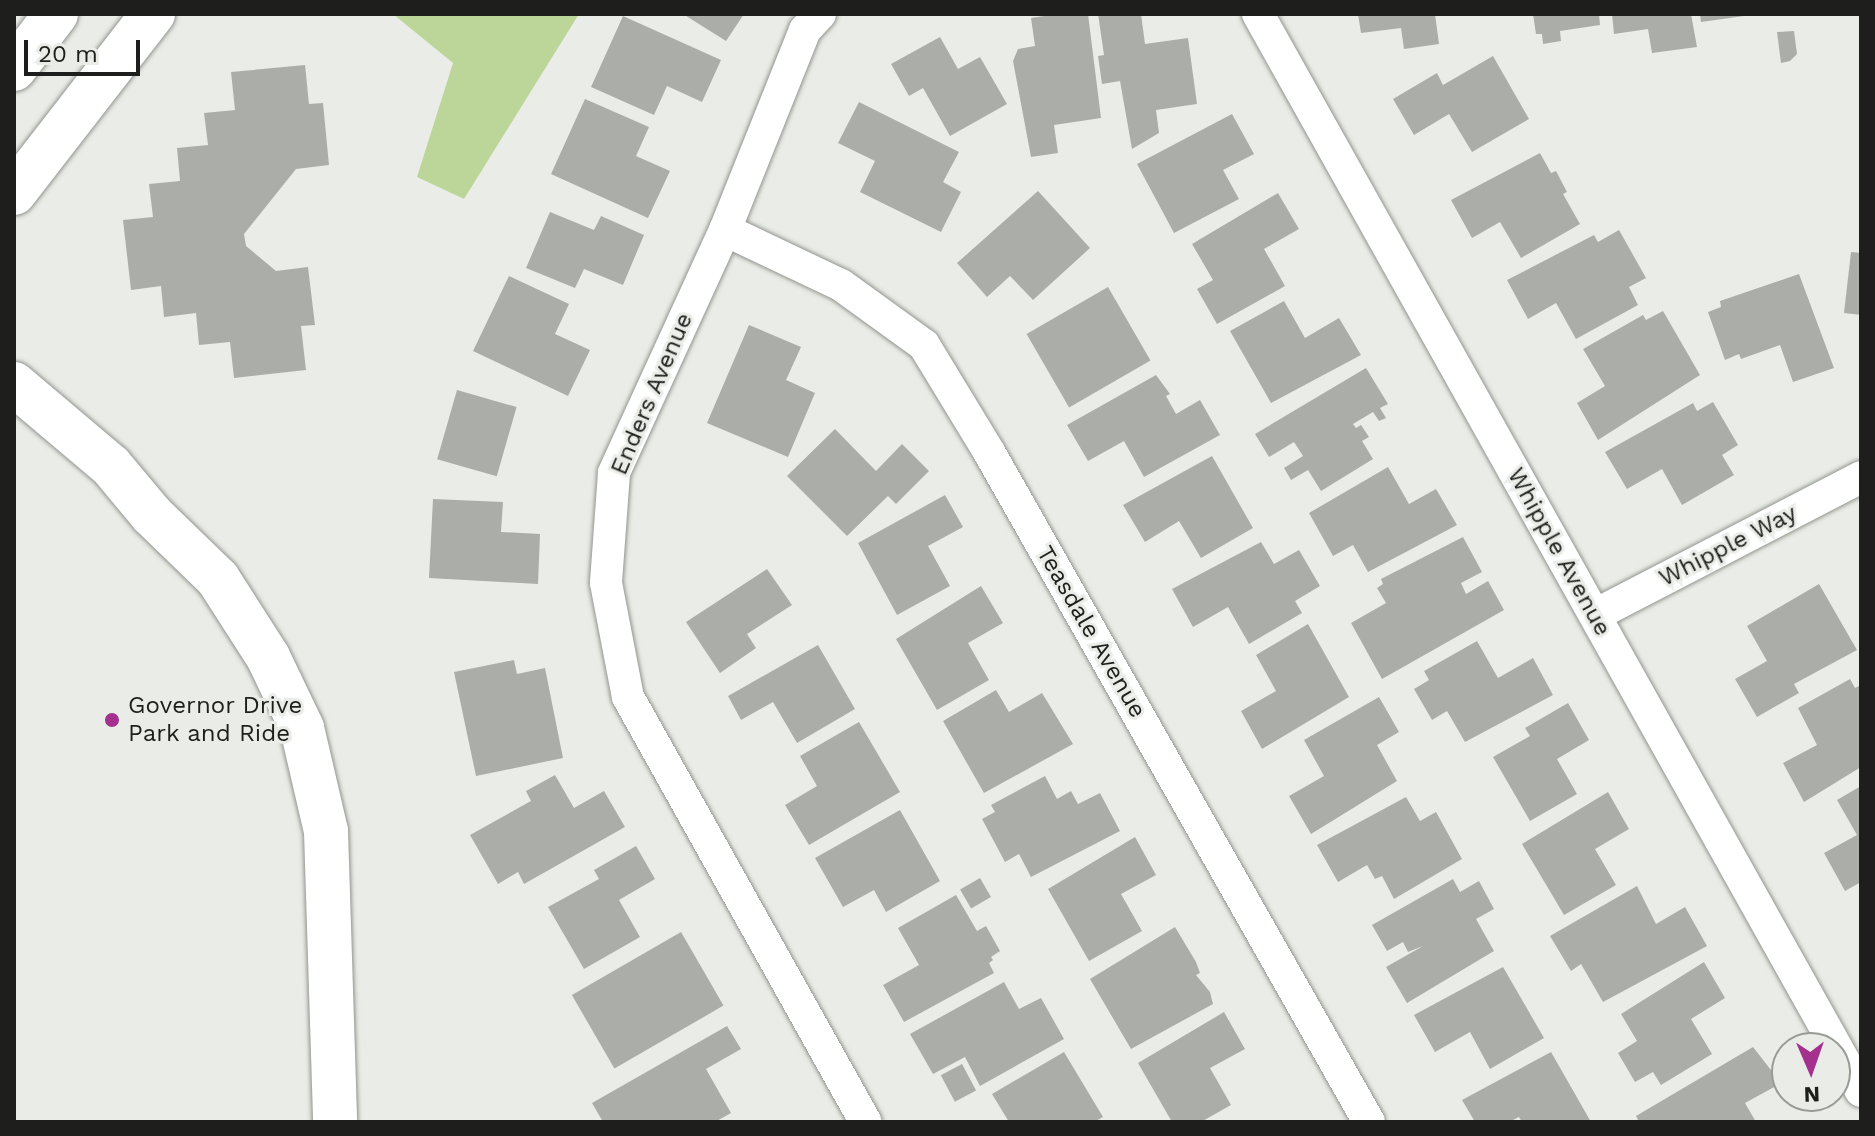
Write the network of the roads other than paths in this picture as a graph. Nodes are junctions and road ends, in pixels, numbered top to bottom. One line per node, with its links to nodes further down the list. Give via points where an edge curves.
1 (56, 14): 5 (main road)
2 (153, 14): 6 (main road)
3 (820, 14): 7 (street, Enders Avenue, via 805,30)
4 (1258, 14): 12 (street, Whipple Avenue)
5 (14, 69)
6 (14, 193)
7 (725, 230): 15 (street, Enders Avenue, via 614,473 606,583 628,697); 16 (street, Teasdale Avenue, via 841,285 924,345)
8 (14, 384): 11 (main road, via 111,466)
9 (14, 418): 11 (main road)
10 (1861, 477): 12 (street, Whipple Way)
11 (152, 515): 14 (main road, via 218,579 268,657 302,728 326,831)
12 (1595, 615): 13 (street, Whipple Avenue)
13 (1861, 1091)
14 (335, 1122)
15 (866, 1122)
16 (1369, 1122)

